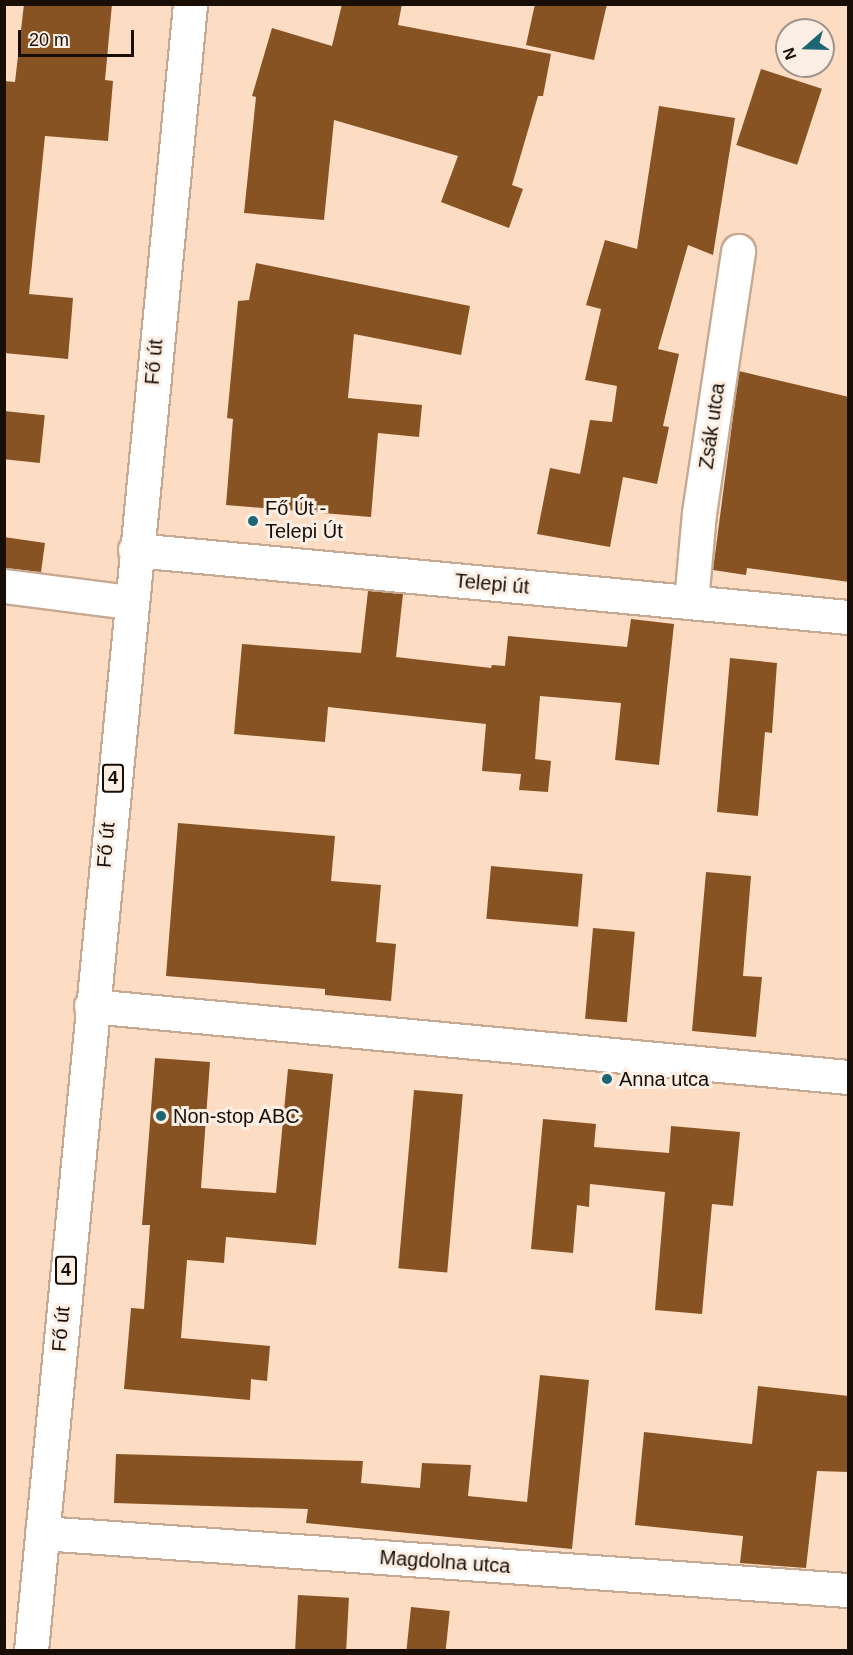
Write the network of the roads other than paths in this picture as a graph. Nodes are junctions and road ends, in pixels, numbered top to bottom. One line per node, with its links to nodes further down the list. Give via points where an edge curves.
1 (190, 4): 3 (main road, Fő út / 4)
2 (738, 251): 6 (main road, Zsák utca, via 699,513)
3 (135, 550): 5 (main road, Fő út / 4); 6 (main road, Telepi út)
4 (4, 586): 5 (main road)
5 (129, 602): 8 (main road, Fő út / 4)
6 (691, 602): 7 (main road, Telepi út)
7 (849, 617)
8 (91, 1006): 9 (main road); 10 (main road, Fő út / 4)
9 (849, 1077)
10 (42, 1533): 11 (main road, Magdolna utca); 12 (main road, Fő út / 4)
11 (849, 1590)
12 (30, 1650)

